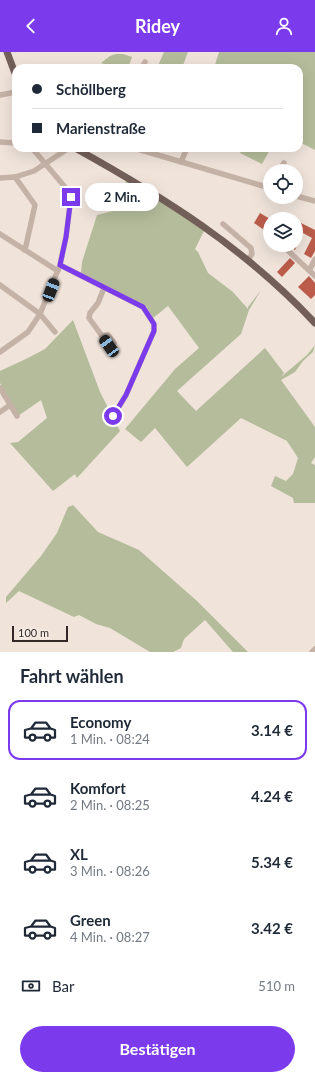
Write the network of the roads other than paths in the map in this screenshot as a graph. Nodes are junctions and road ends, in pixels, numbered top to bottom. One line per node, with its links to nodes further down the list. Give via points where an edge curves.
1 (7, 52): 2 (main road)
2 (12, 65)
3 (12, 93): 4 (street)
4 (0, 95)
5 (0, 142): 6 (street)
6 (12, 143)
7 (35, 152): 15 (street)
8 (60, 152): 13 (street)
9 (63, 152): 13 (street)
10 (82, 152): 26 (main road, via 187,214)
11 (151, 152): 14 (street)
12 (185, 152): 14 (street)
13 (57, 156): 15 (street)
14 (181, 162): 18 (street)
15 (45, 164): 16 (street); 27 (street, via 68,189 71,197)
16 (15, 177): 17 (street); 23 (street, via 35,205)
17 (0, 178)
18 (263, 186)
19 (303, 198): 20 (street)
20 (315, 201)
21 (223, 224): 26 (street, via 252,248)
22 (0, 234): 23 (street)
23 (25, 250): 27 (street)
24 (290, 252): 28 (street)
25 (315, 259): 28 (street)
26 (248, 260): 33 (main road)
27 (59, 268): 31 (street); 32 (street)
28 (310, 269): 29 (street)
29 (315, 276)
30 (0, 285): 32 (street)
31 (104, 288): 35 (street, via 89,316); 41 (street, via 143,307 155,326 129,390)
32 (40, 314): 34 (street); 36 (street, via 28,332)
33 (315, 323)
34 (55, 332)
35 (102, 336)
36 (0, 352)
37 (0, 388): 38 (street)
38 (10, 404): 39 (street); 40 (street)
39 (0, 412)
40 (17, 416)
41 (113, 416)
42 (315, 649): 43 (street)
43 (312, 652)

